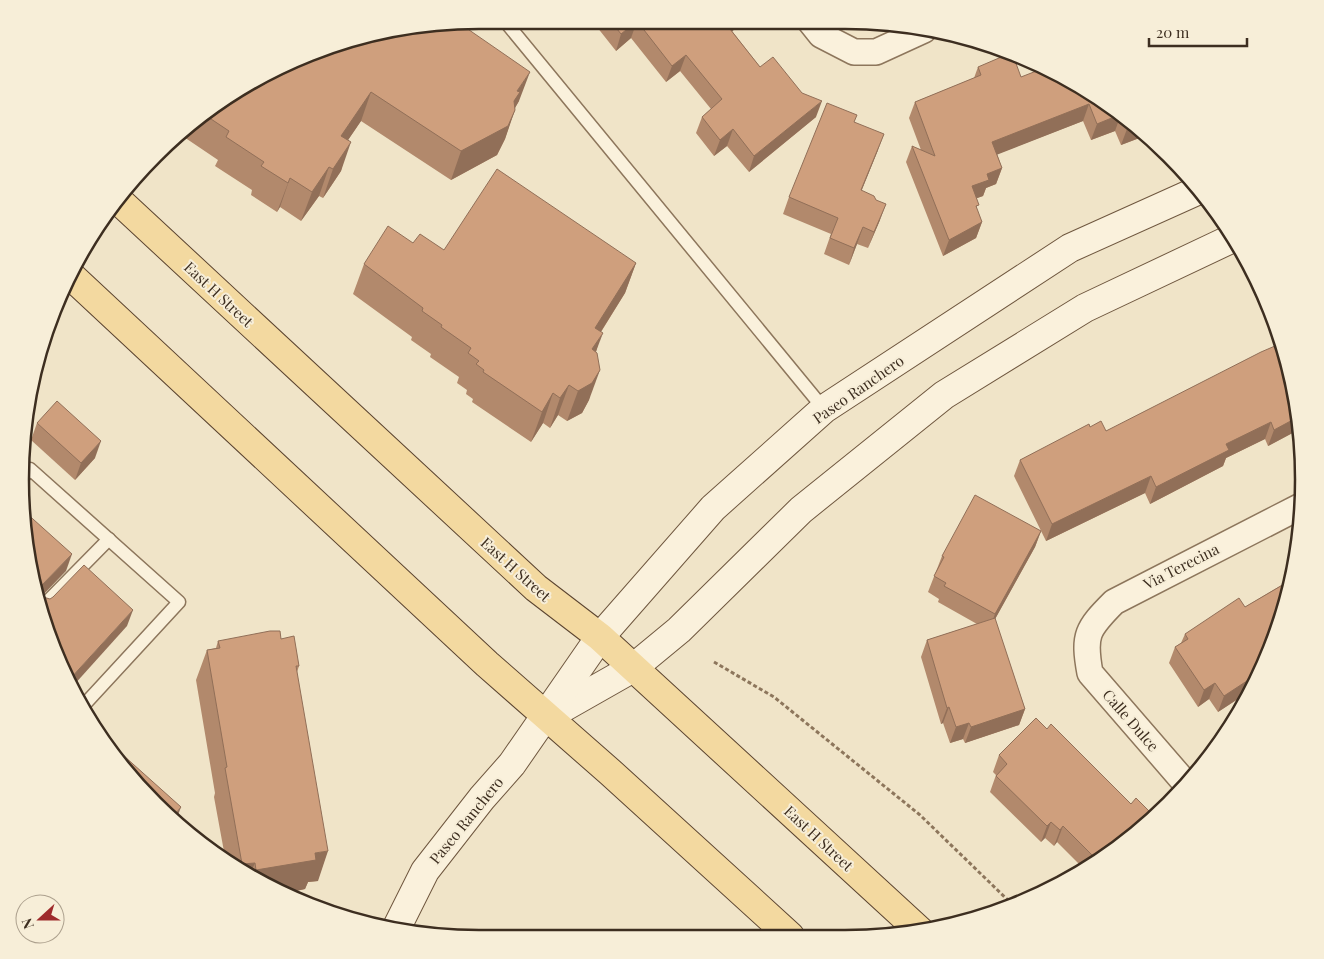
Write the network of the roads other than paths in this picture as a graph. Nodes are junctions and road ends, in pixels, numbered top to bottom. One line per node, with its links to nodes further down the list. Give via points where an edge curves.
1 (511, 29): 8 (lane)
2 (816, 29): 3 (street, via 821,35 854,52 876,52)
3 (914, 35)
4 (1192, 193): 8 (main road, Paseo Ranchero, via 1070,248)
5 (123, 204): 13 (main road, East H Street, via 536,588)
6 (1226, 241): 15 (main road, Paseo Ranchero, via 1085,308 944,395 800,510 680,630)
7 (75, 280): 17 (main road)
8 (824, 409): 13 (main road, Paseo Ranchero, via 713,508)
9 (29, 470): 11 (lane)
10 (1294, 510): 14 (street, Via Terecina, via 1114,602 1096,620 1087,637)
11 (109, 539): 12 (lane); 16 (lane, via 179,602)
12 (46, 603)
13 (600, 637): 15 (main road, East H Street); 17 (main road, Paseo Ranchero)
14 (1086, 650): 18 (street, Calle Dulce, via 1090,673)
15 (633, 668): 17 (main road, Paseo Ranchero); 20 (main road, East H Street)
16 (87, 702)
17 (546, 717): 19 (main road, Paseo Ranchero, via 425,871); 21 (main road)
18 (1181, 779)
19 (399, 923)
20 (913, 925)
21 (783, 930)

